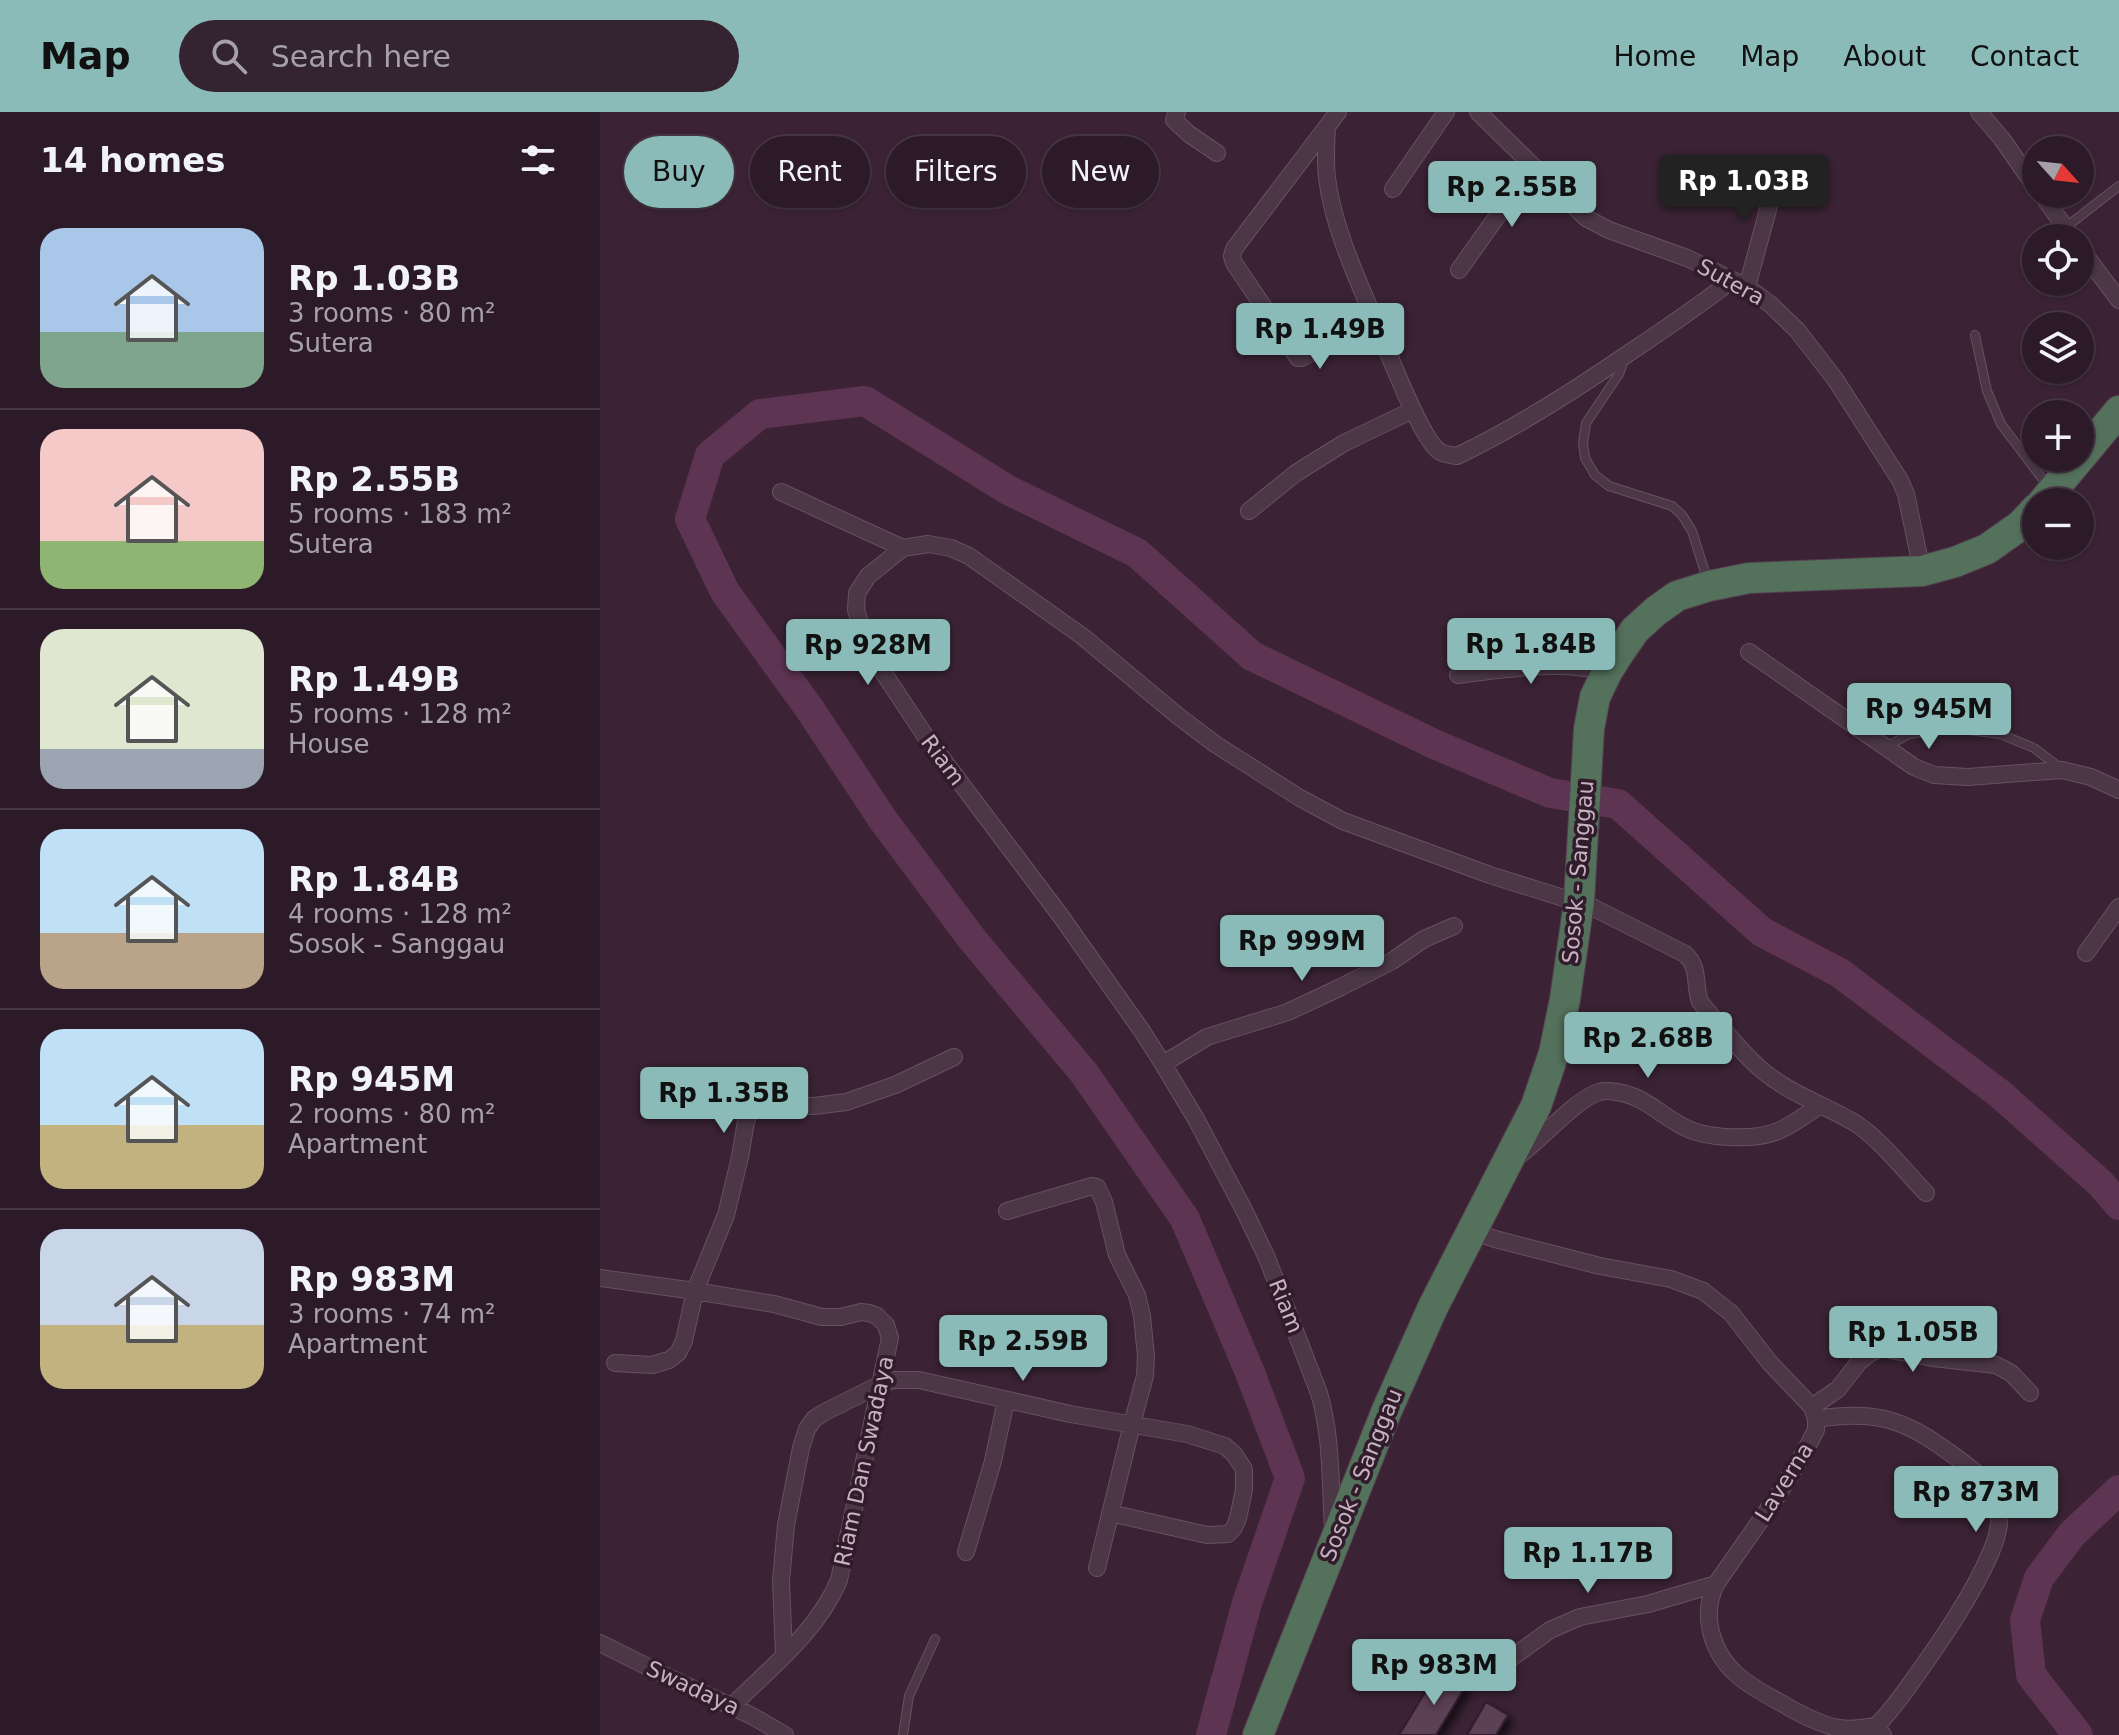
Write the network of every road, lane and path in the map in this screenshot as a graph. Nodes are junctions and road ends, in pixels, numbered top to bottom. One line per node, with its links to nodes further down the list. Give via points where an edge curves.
1 (1177, 112): 7 (street, via 1174,120)
2 (1338, 112): 6 (street)
3 (1446, 112): 12 (street)
4 (1478, 112): 8 (street, Sutera)
5 (1979, 112): 9 (street)
6 (1327, 127): 18 (street, via 1327,180 1352,268); 18 (street, via 1232,256 1298,358)
7 (1217, 153)
8 (1533, 166): 15 (street); 16 (street, Sutera, via 1596,224)
9 (2022, 168)
10 (1779, 169): 16 (street)
11 (2119, 186): 13 (lane)
12 (1393, 189)
13 (2079, 224)
14 (2094, 267): 17 (street)
15 (1459, 270)
16 (1739, 284): 20 (street); 29 (street, Sutera, via 1783,316 1813,350 1900,480)
17 (2119, 300)
18 (1375, 321): 21 (street)
19 (1975, 335): 23 (lane, via 1987,391)
20 (1626, 356): 21 (street, via 1457,456 1431,444); 30 (lane, via 1586,423 1585,458 1609,486 1672,506 1682,515)
21 (1413, 410): 26 (street, via 1344,443)
22 (2119, 411): 24 (highway, Sosok - Sanggau)
23 (2037, 488)
24 (2055, 488)
25 (781, 492): 28 (street)
26 (1249, 511)
27 (2022, 524): 29 (highway, Sosok - Sanggau, via 1987,549)
28 (903, 548): 37 (street, via 928,544 969,556 1082,636 1215,744 1343,821); 42 (street, Riam, via 868,576 857,593 856,610 869,651)
29 (1922, 571): 30 (highway, Sosok - Sanggau, via 1749,578)
30 (1709, 586): 32 (highway, Sosok - Sanggau, via 1677,596 1656,611 1635,630)
31 (1749, 652): 34 (street)
32 (1607, 672): 33 (street, via 1567,665); 37 (highway, Sosok - Sanggau, via 1595,697 1589,739)
33 (1458, 675)
34 (1885, 747): 35 (street, via 1934,775); 35 (lane, via 1909,734 1953,728 2000,734 2034,748)
35 (2062, 770): 36 (street)
36 (2119, 790)
37 (1579, 902): 43 (street, via 1685,954 1700,1002 1717,1022 1766,1074); 44 (highway, Sosok - Sanggau, via 1554,1053)
38 (2119, 907): 40 (street)
39 (1454, 926): 42 (street, via 1339,988 1288,1012 1207,1037)
40 (2086, 953)
41 (954, 1057): 49 (street, via 846,1102 766,1104 750,1112 726,1215)
42 (1163, 1064): 57 (street, Riam, via 1244,1210 1308,1361 1326,1415)
43 (1820, 1105): 44 (street, via 1764,1136 1725,1136 1682,1127 1633,1095 1602,1090); 45 (street, via 1868,1133)
44 (1508, 1163): 47 (highway, Sosok - Sanggau)
45 (1926, 1193)
46 (1007, 1211): 55 (street, via 1092,1186 1099,1190 1142,1316 1145,1376)
47 (1472, 1231): 54 (street, via 1703,1291 1731,1313); 57 (highway, Sosok - Sanggau, via 1387,1410)
48 (600, 1278): 49 (street, Riam Dan Swadaya)
49 (695, 1291): 50 (street, via 678,1353 652,1365); 51 (street, Riam Dan Swadaya, via 822,1317 861,1312 877,1316 890,1338)
50 (615, 1363)
51 (879, 1385): 53 (street, via 919,1380); 63 (street, Riam Dan Swadaya, via 839,1580 818,1619); 63 (street, via 823,1413 807,1429 782,1552)
52 (2030, 1393): 54 (street, via 1996,1365 1880,1348 1859,1362)
53 (1006, 1400): 55 (street); 58 (street)
54 (1814, 1413): 60 (street, Laverna, via 1816,1430 1805,1451); 66 (street, via 1904,1424 1983,1480 1999,1511 1981,1574)
55 (1132, 1424): 56 (street); 56 (street, via 1225,1446 1244,1469 1238,1518 1228,1534 1219,1536)
56 (1110, 1513): 59 (street)
57 (1334, 1540): 69 (highway, Sosok - Sanggau)
58 (966, 1552)
59 (1097, 1568)
60 (1716, 1584): 64 (street, via 1580,1617 1550,1630); 66 (street, Laverna, via 1709,1597 1710,1631 1721,1657 1736,1674 1825,1724)
61 (935, 1639): 68 (lane, via 909,1696)
62 (600, 1643): 65 (street, Swadaya)
63 (784, 1655): 65 (street, Riam Dan Swadaya)
64 (1492, 1672)
65 (731, 1707): 67 (street, Swadaya)
66 (1880, 1730)
67 (785, 1735)
68 (903, 1735)
69 (1258, 1735)

